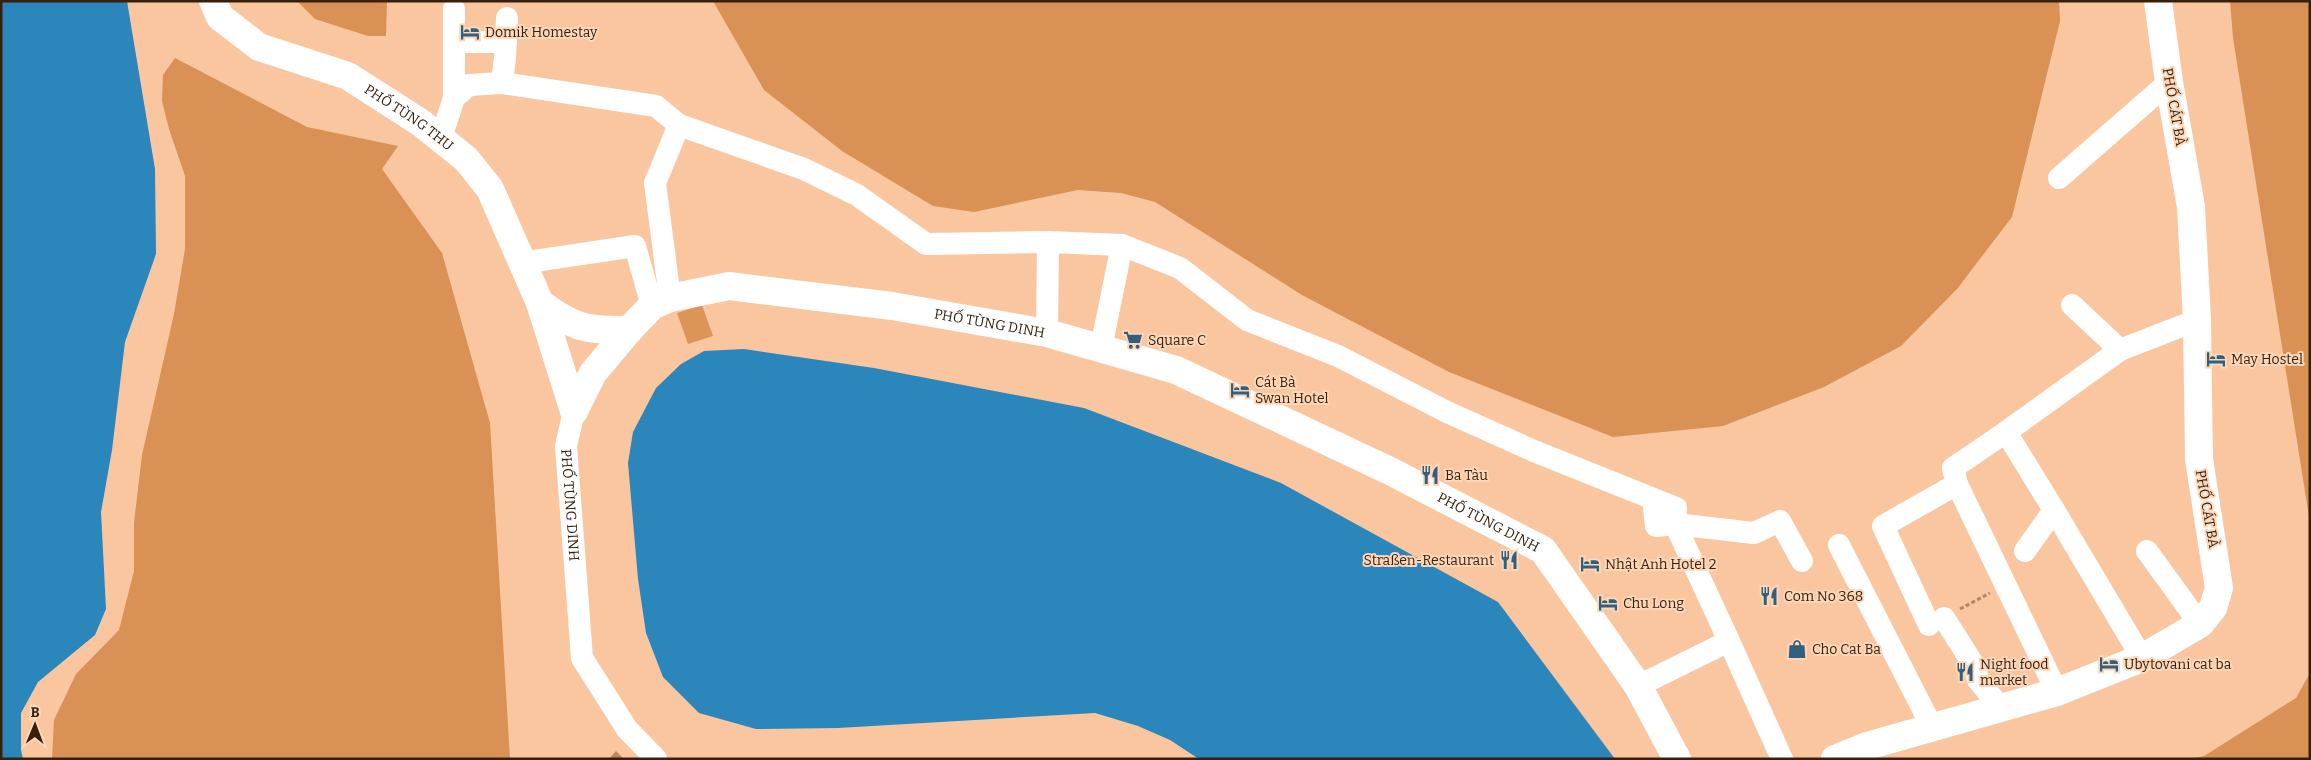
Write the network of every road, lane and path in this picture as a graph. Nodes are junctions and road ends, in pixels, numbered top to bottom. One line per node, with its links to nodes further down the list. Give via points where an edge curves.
1 (213, 1): 11 (main road, PHỐ TÙNG THU, via 220,17 259,47 348,76)
2 (2158, 1): 7 (main road, PHỐ CÁT BÀ)
3 (454, 9): 5 (street)
4 (507, 18): 6 (street)
5 (455, 42): 6 (street); 9 (street)
6 (506, 42): 8 (street)
7 (2169, 82): 12 (street); 21 (main road, PHỐ CÁT BÀ, via 2191,207)
8 (502, 83): 9 (street, via 469,85); 10 (street, via 656,106)
9 (454, 98): 11 (street)
10 (679, 126): 13 (street, via 655,183); 14 (street, via 804,169 857,195 926,244)
11 (441, 138): 17 (main road, PHỐ TÙNG THU, via 466,159 490,189)
12 (2059, 178)
13 (662, 235): 16 (street, via 646,236); 19 (street)
14 (1048, 242): 15 (street); 23 (street)
15 (1114, 245): 24 (street, via 1114,282); 30 (street, via 1180,268 1247,320 1338,356 1447,412 1534,451 1676,508)
16 (635, 246): 17 (street); 19 (street)
17 (521, 263): 18 (main road, PHỐ TÙNG THU)
18 (540, 302): 22 (main road, via 558,317 577,326 598,331); 26 (main road, PHỐ TÙNG THU)
19 (661, 302): 22 (main road, PHỐ TÙNG DINH); 23 (main road, PHỐ TÙNG DINH, via 729,286 892,306)
20 (2072, 305): 25 (street)
21 (2197, 320): 25 (street); 35 (main road, PHỐ CÁT BÀ, via 2199,459 2219,588 2213,608)
22 (629, 330): 26 (main road, PHỐ TÙNG DINH, via 593,373)
23 (1047, 333): 24 (main road, PHỐ TÙNG DINH)
24 (1101, 348): 38 (main road, PHỐ TÙNG DINH, via 1176,370 1390,471 1543,550)
25 (2120, 350): 27 (street)
26 (574, 411): 42 (street, PHỐ TÙNG DINH, via 566,446 582,658 627,729)
27 (2006, 432): 28 (street, via 1953,468); 29 (street)
28 (1957, 484): 39 (street); 40 (street, via 1883,526 1937,622 1974,667 1978,680)
29 (2054, 510): 32 (street); 37 (street)
30 (1675, 524): 34 (street, via 1754,533 1780,521); 36 (street)
31 (1839, 545): 41 (street)
32 (2025, 551)
33 (2147, 551): 35 (street)
34 (1802, 561)
35 (2200, 624): 37 (main road, PHỐ CÁT BÀ)
36 (1728, 641): 38 (street); 44 (street)
37 (2142, 658): 39 (main road, PHỐ CÁT BÀ)
38 (1638, 686): 43 (main road, PHỐ TÙNG DINH)
39 (2057, 692): 40 (main road, PHỐ CÁT BÀ)
40 (2000, 707): 41 (main road, PHỐ CÁT BÀ)
41 (1932, 727): 45 (main road, PHỐ CÁT BÀ)
42 (656, 759)
43 (1678, 759)
44 (1782, 759)
45 (1835, 759)

